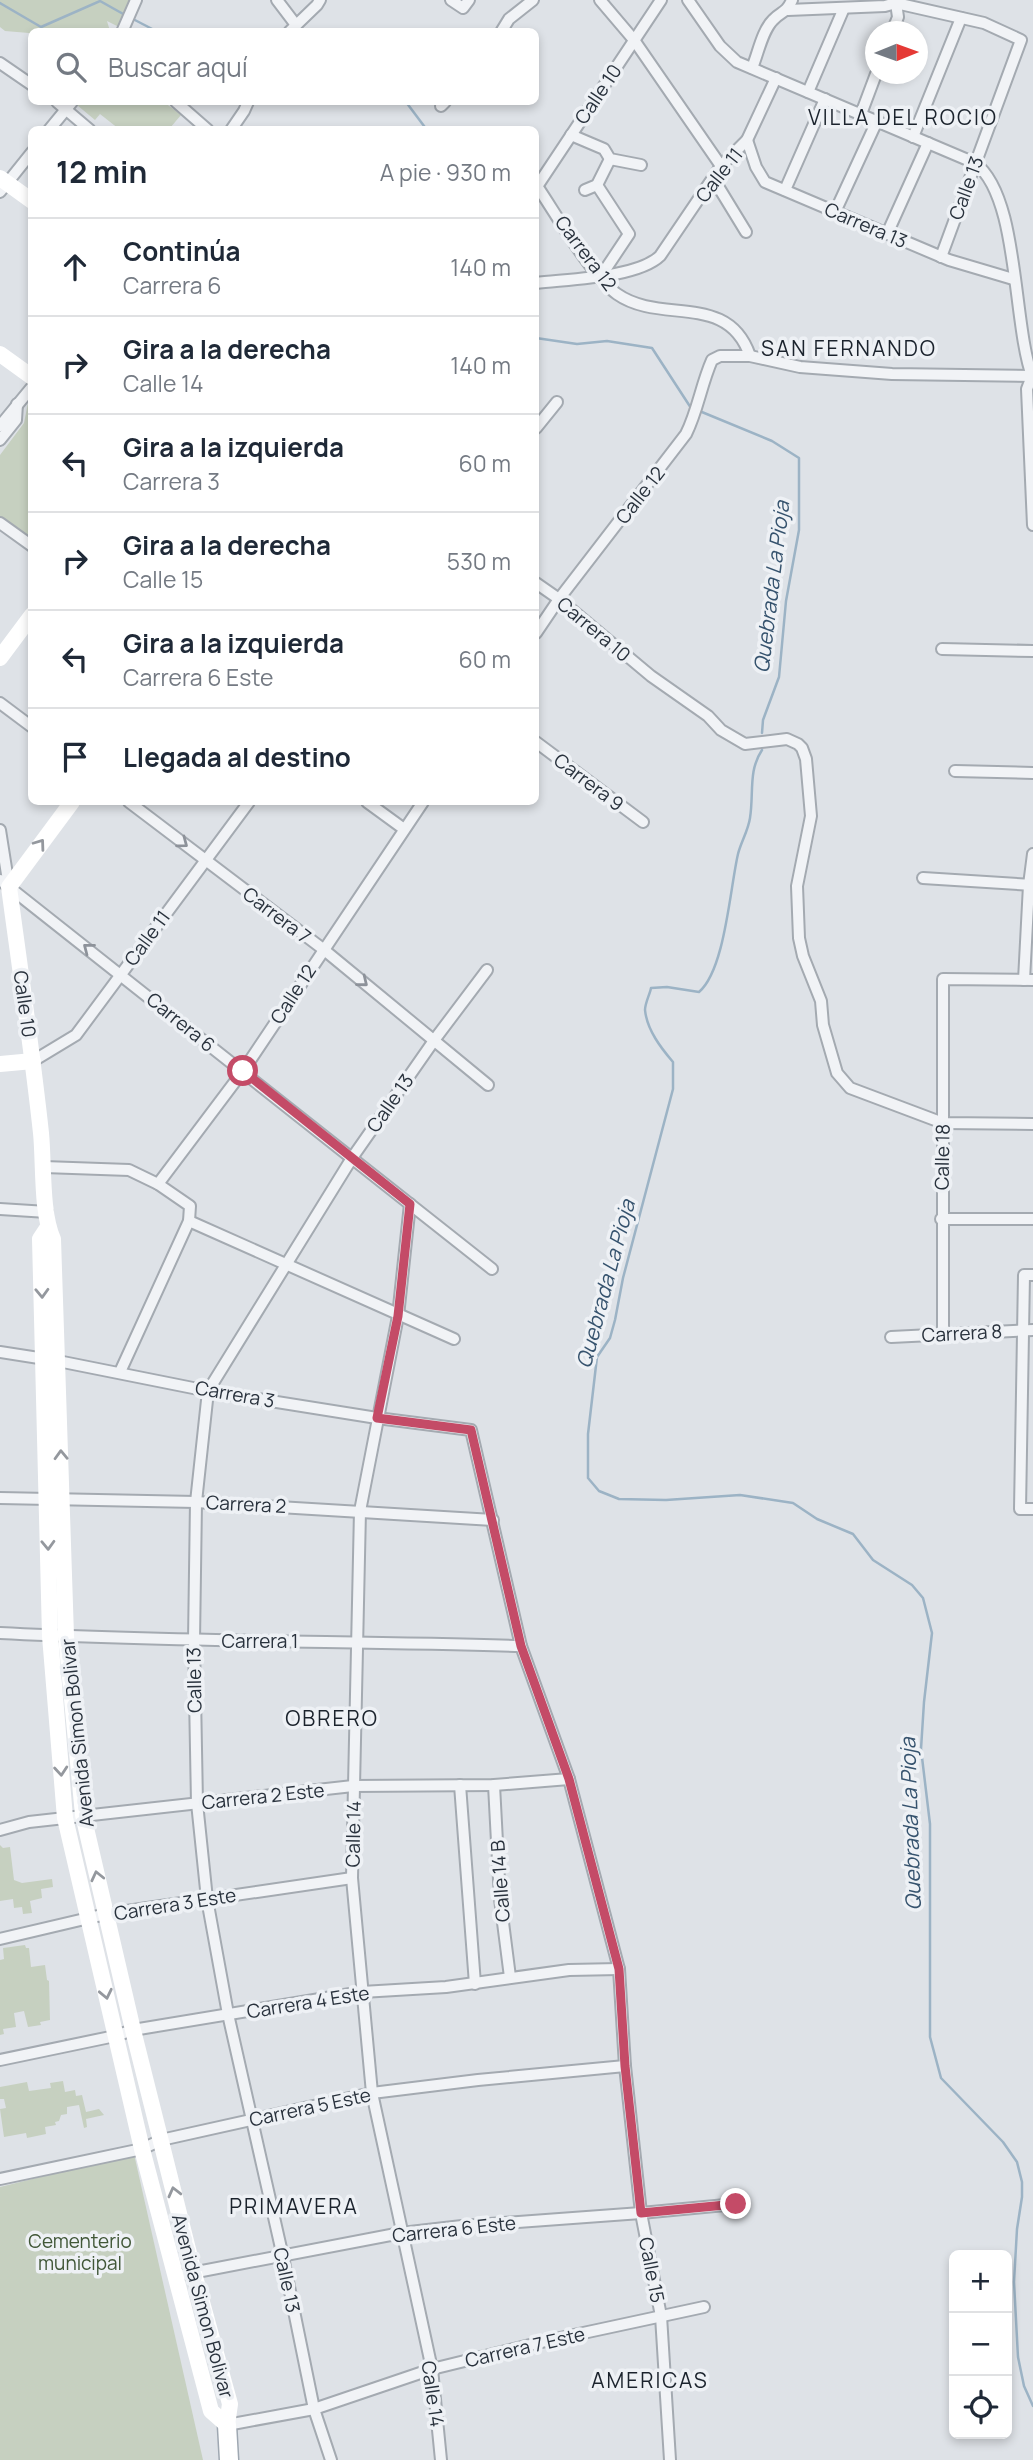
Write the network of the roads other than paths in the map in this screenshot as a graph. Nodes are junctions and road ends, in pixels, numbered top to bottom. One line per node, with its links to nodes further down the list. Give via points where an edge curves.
1 (135, 0): 15 (street)
2 (277, 0): 16 (street)
3 (320, 0): 16 (street)
4 (451, 0): 5 (street, via 463,8)
5 (469, 0)
6 (533, 0): 17 (street)
7 (600, 0): 18 (street)
8 (661, 0): 18 (street, Calle 10)
9 (688, 0): 20 (street, via 720,46 737,62)
10 (897, 1): 12 (street); 13 (street); 14 (street)
11 (790, 5): 12 (street); 20 (street, via 773,19)
12 (844, 8): 24 (street)
13 (961, 18): 37 (street); 42 (street, Calle 13, via 1021,40)
14 (896, 21)
15 (124, 28)
16 (293, 28)
17 (503, 28)
18 (634, 40): 36 (street, Calle 10); 44 (street)
19 (0, 63): 22 (street)
20 (752, 68): 21 (street)
21 (776, 78): 24 (street); 38 (street, Calle 11)
22 (28, 82)
23 (872, 84): 30 (street)
24 (808, 92): 25 (street)
25 (825, 99): 30 (street); 50 (street)
26 (64, 105): 32 (street)
27 (66, 105): 33 (street)
28 (179, 105): 34 (street)
29 (247, 105): 35 (street)
30 (861, 114): 31 (street)
31 (877, 121): 37 (street); 53 (street)
32 (52, 126)
33 (86, 126)
34 (203, 126)
35 (234, 126)
36 (571, 135): 41 (street, via 604,149); 46 (street, Calle 10)
37 (913, 136): 39 (street)
38 (747, 140): 44 (street, Calle 11); 50 (street, Carrera 13, via 765,182)
39 (928, 143): 42 (street); 55 (street)
40 (28, 156): 47 (street)
41 (610, 159): 43 (street); 48 (street)
42 (975, 163): 56 (street, Calle 13); 58 (street, via 995,187 1010,241)
43 (641, 165)
44 (720, 166): 45 (street, Calle 11)
45 (713, 178): 54 (street); 57 (street, Calle 11, via 651,265)
46 (539, 183)
47 (2, 184): 52 (main road)
48 (597, 185): 49 (street); 57 (street, via 629,234)
49 (585, 190)
50 (785, 190): 53 (street, Carrera 13)
51 (539, 191): 57 (street, Carrera 12)
52 (28, 199)
53 (835, 212): 55 (street, Carrera 13)
54 (746, 232)
55 (887, 234): 56 (street, Carrera 13)
56 (941, 257): 58 (street, Carrera 13)
57 (602, 275): 59 (street); 61 (street, Carrera 12, via 617,295 641,306 706,314 728,323 745,341)
58 (1013, 279): 63 (street)
59 (539, 283)
60 (0, 354): 62 (main road)
61 (750, 356): 63 (street, via 800,367 892,374); 74 (street, Calle 12, via 712,360 686,434)
62 (28, 374)
63 (1032, 377): 71 (street, via 1027,389)
64 (28, 392): 66 (street)
65 (557, 402): 67 (street)
66 (18, 404): 68 (street); 69 (street, via 16,420)
67 (539, 424)
68 (0, 426)
69 (0, 440)
70 (0, 523): 72 (street)
71 (1033, 525)
72 (28, 543)
73 (539, 585): 74 (street, Carrera 10)
74 (559, 599): 76 (street, Calle 12); 107 (street, Carrera 10, via 721,730 745,744 787,739 802,748 811,816 797,886 797,920 837,1073 850,1088)
75 (28, 620): 79 (main road)
76 (539, 629)
77 (942, 649): 78 (street)
78 (1033, 651)
79 (0, 658)
80 (0, 703): 81 (street)
81 (28, 724)
82 (539, 744): 90 (street, Carrera 9)
83 (955, 771): 84 (street)
84 (1033, 773)
85 (69, 805): 96 (main road, one-way to 85)
86 (133, 805): 94 (street, Carrera 7, one-way to 94)
87 (247, 805): 94 (street, Calle 11)
88 (371, 805): 91 (street)
89 (421, 805): 91 (street, Calle 12)
90 (643, 822)
91 (404, 829): 98 (street, Calle 12)
92 (0, 830): 96 (street)
93 (1033, 854): 97 (street)
94 (205, 860): 98 (street, Carrera 7); 100 (street, Calle 11)
95 (923, 878): 97 (street)
96 (4, 883): 100 (street, Carrera 6, one-way to 96); 103 (main road, Calle 10)
97 (1031, 885): 101 (street)
98 (323, 949): 102 (street, Carrera 7, one-way to 102); 105 (street, Calle 12)
99 (487, 970): 102 (street, Calle 13)
100 (121, 974): 103 (street, Calle 11, via 76,1035); 105 (street, Carrera 6)
101 (1028, 980): 107 (street, Calle 18, via 943,979)
102 (435, 1039): 106 (street, Carrera 7); 109 (street, Calle 13)
103 (33, 1061): 104 (main road); 110 (main road, Calle 10)
104 (0, 1064)
105 (243, 1071): 109 (street, Carrera 6); 111 (street, Calle 12)
106 (488, 1085)
107 (943, 1123): 108 (street); 114 (street, Calle 18)
108 (1033, 1124)
109 (352, 1158): 112 (street, Carrera 6); 118 (street, Calle 13)
110 (44, 1167): 111 (street, via 129,1170); 116 (main road, Calle 10)
111 (159, 1184): 117 (street, via 190,1206)
112 (410, 1204): 119 (street, Carrera 6); 121 (street, Calle 14)
113 (0, 1209): 116 (street)
114 (942, 1219): 115 (street); 123 (street, Calle 18)
115 (1033, 1219)
116 (47, 1220): 127 (main road, Avenida Simon Bolivar, via 40,1239)
117 (189, 1221): 118 (street); 128 (street)
118 (285, 1265): 121 (street); 129 (street, Calle 13)
119 (492, 1269)
120 (1028, 1275): 122 (street)
121 (398, 1316): 125 (street); 130 (street, Calle 14)
122 (1028, 1330): 123 (street, Carrera 8); 131 (street)
123 (943, 1334): 124 (street, Carrera 8)
124 (891, 1337)
125 (454, 1339)
126 (0, 1352): 127 (street, Carrera 3)
127 (51, 1360): 128 (street, Carrera 3); 134 (main road, Avenida Simon Bolivar)
128 (120, 1372): 129 (street, Carrera 3)
129 (208, 1391): 130 (street, Carrera 3); 135 (street, Calle 13)
130 (377, 1418): 132 (street, Carrera 3); 137 (street, Calle 14)
131 (1027, 1422): 136 (street, via 1020,1509)
132 (471, 1430): 138 (street, Calle 15)
133 (0, 1498): 134 (street, Carrera 2)
134 (54, 1499): 135 (street, Carrera 2); 140 (main road, Avenida Simon Bolivar)
135 (196, 1502): 137 (street, Carrera 2); 141 (street, Calle 13)
136 (1033, 1509)
137 (360, 1511): 138 (street, Carrera 2); 142 (street, Calle 14)
138 (492, 1520): 143 (street, Calle 15)
139 (0, 1633): 140 (street, Carrera 1)
140 (58, 1636): 141 (street, Carrera 1); 149 (main road, Avenida Simon Bolivar); 150 (main road, Avenida Simon Bolivar, one-way to 150)
141 (194, 1641): 142 (street, Carrera 1); 148 (street, Calle 13)
142 (356, 1641): 143 (street, Carrera 1); 147 (street, Calle 14)
143 (521, 1646): 144 (street, Calle 15)
144 (569, 1779): 146 (street, Carrera 2 Este); 156 (street, Calle 15)
145 (460, 1785): 146 (street, Carrera 2 Este); 147 (street, Carrera 2 Este); 158 (street)
146 (494, 1785): 157 (street, Calle 14 B)
147 (354, 1786): 148 (street, Carrera 2 Este); 152 (street, Calle 14)
148 (197, 1802): 149 (street, Carrera 2 Este); 153 (street, Calle 13)
149 (83, 1815): 150 (street, Carrera 2 Este); 154 (main road, Avenida Simon Bolivar, one-way to 149)
150 (65, 1818): 151 (street, Carrera 2 Este); 154 (main road, Avenida Simon Bolivar)
151 (0, 1830)
152 (352, 1878): 153 (street, Carrera 3 Este); 159 (street, Calle 14)
153 (207, 1899): 154 (street, Carrera 3 Este); 160 (street, Calle 13)
154 (98, 1916): 155 (street, Carrera 3 Este); 161 (main road, Avenida Simon Bolivar); 162 (main road, Avenida Simon Bolivar, one-way to 162)
155 (0, 1939)
156 (619, 1969): 157 (street, Carrera 4 Este); 164 (street, Calle 15)
157 (510, 1977): 158 (street, Carrera 4 Este)
158 (475, 1984): 159 (street, Carrera 4 Este)
159 (362, 1992): 160 (street, Carrera 4 Este); 165 (street, Calle 14)
160 (228, 2014): 161 (street, Carrera 4 Este); 166 (street, Calle 13)
161 (133, 2030): 162 (street, Carrera 4 Este); 167 (main road, Avenida Simon Bolivar)
162 (115, 2036): 163 (street, Carrera 4 Este); 168 (main road, Avenida Simon Bolivar)
163 (0, 2060)
164 (625, 2066): 165 (street, Carrera 5 Este); 171 (street, Calle 15)
165 (372, 2093): 166 (street, Carrera 5 Este); 172 (street, Calle 14)
166 (251, 2119): 167 (street, Carrera 5 Este); 173 (street, Calle 13)
167 (161, 2140): 168 (street, Carrera 5 Este); 174 (main road, Avenida Simon Bolivar, one-way to 167)
168 (142, 2149): 169 (street, Carrera 5 Este); 175 (main road, Avenida Simon Bolivar)
169 (0, 2179)
170 (736, 2204): 171 (street, Carrera 6 Este)
171 (641, 2213): 172 (street, Carrera 6 Este); 177 (street, Calle 15)
172 (401, 2233): 173 (street, Carrera 6 Este); 178 (street, Calle 14)
173 (283, 2257): 174 (street, Carrera 6 Este); 179 (street, Calle 13)
174 (194, 2273): 175 (street, Carrera 6 Este); 180 (main road, Avenida Simon Bolivar, via 230,2404)
175 (176, 2276): 180 (main road, Avenida Simon Bolivar, via 211,2411)
176 (704, 2307): 177 (street, Carrera 7 Este)
177 (661, 2316): 178 (street, Carrera 7 Este); 184 (street, Calle 15)
178 (432, 2369): 179 (street, Carrera 7 Este); 183 (street, Calle 14)
179 (314, 2409): 180 (street, Carrera 7 Este); 182 (street, Calle 13)
180 (227, 2425): 181 (main road)
181 (229, 2460)
182 (331, 2460)
183 (441, 2460)
184 (670, 2460)

